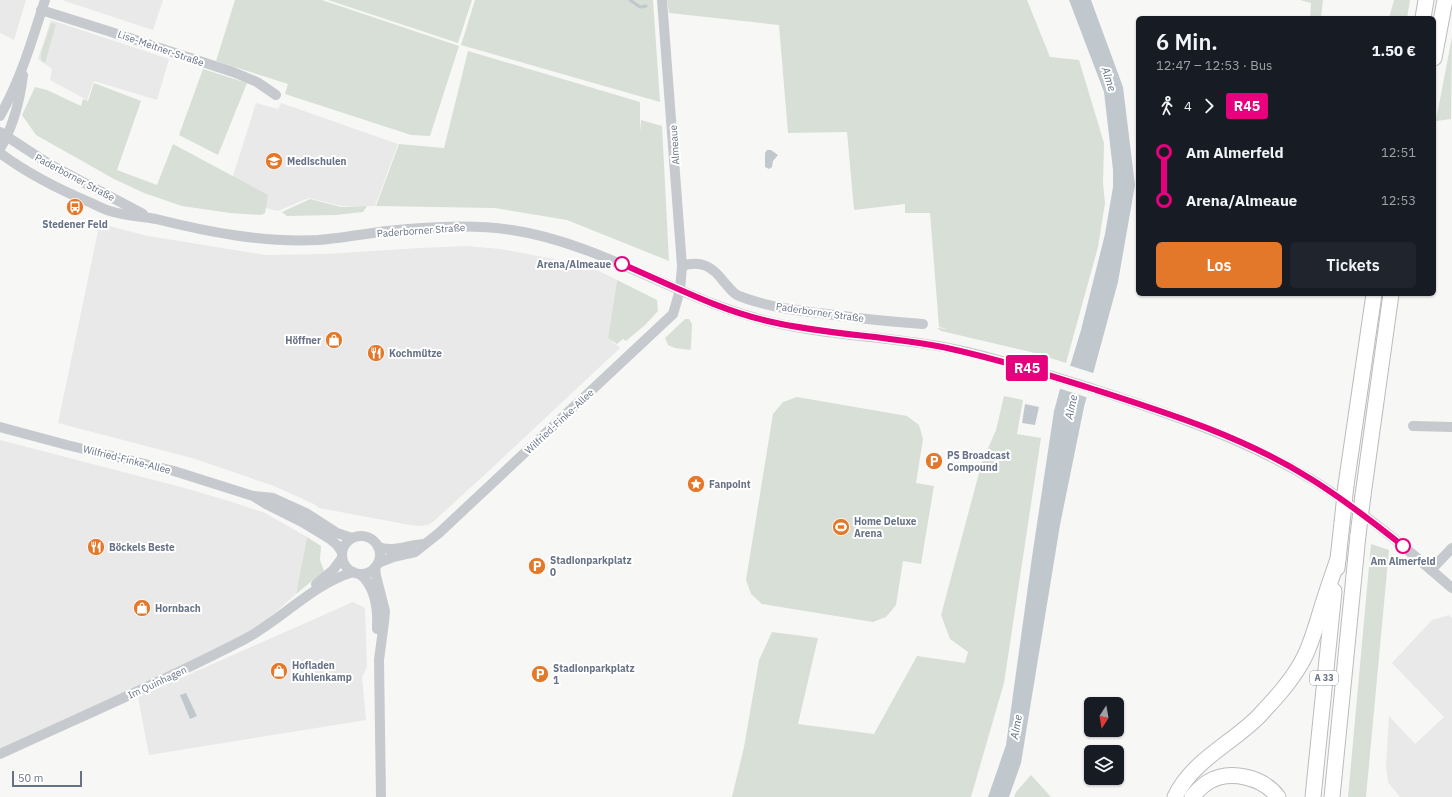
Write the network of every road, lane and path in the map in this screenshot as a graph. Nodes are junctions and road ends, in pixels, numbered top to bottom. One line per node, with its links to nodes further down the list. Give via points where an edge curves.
1 (45, 0): 5 (street)
2 (662, 0): 15 (street, Almeaue)
3 (1426, 0): 6 (highway)
4 (1445, 0): 7 (highway)
5 (41, 10): 8 (street); 9 (street, Lise-Meitner-Straße, via 233,72 257,82)
6 (1423, 16)
7 (1436, 47)
8 (25, 64): 10 (street); 11 (street, via 21,90 11,124)
9 (276, 95)
10 (0, 116)
11 (3, 135): 12 (street); 14 (street, Paderborner Straße, via 56,168)
12 (0, 149)
13 (0, 153): 14 (street, Paderborner Straße, via 38,176 110,211)
14 (152, 218): 16 (street, Paderborner Straße, via 215,232 294,240 436,227 511,230 542,236 596,254)
15 (682, 266): 16 (street, Almeaue); 19 (street, Paderborner Straße, via 698,263 706,265 734,294 769,305 864,319)
16 (680, 290): 25 (street, Wilfried-Finke-Allee, via 672,314 665,322); 31 (street, Paderborner Straße, via 770,322 939,346 983,356 1120,398 1215,431 1310,478 1349,504)
17 (1374, 296): 29 (highway, A 33, bridge, via 1346,485)
18 (1391, 296): 42 (highway, A 33, bridge, via 1358,535)
19 (923, 324)
20 (1412, 426): 22 (street)
21 (0, 427): 23 (street, Wilfried-Finke-Allee, via 174,471)
22 (1452, 427)
23 (253, 496): 24 (street, Wilfried-Finke-Allee, via 273,498 306,513 337,534); 28 (street, Wilfried-Finke-Allee, via 334,542)
24 (352, 538): 26 (street, via 367,536); 28 (street, via 345,544)
25 (425, 544): 26 (street, via 394,549); 30 (street, Wilfried-Finke-Allee, via 415,552 393,557)
26 (378, 547): 30 (street, via 380,556)
27 (1452, 548): 31 (street)
28 (342, 555): 32 (street, via 347,568); 34 (street, Im Quinhagen, via 335,567)
29 (1338, 559): 38 (highway, via 1309,647 1290,681 1246,728 1197,766); 41 (highway, A 33)
30 (377, 565): 32 (street, via 368,572); 35 (street, via 376,576 385,611)
31 (1431, 570): 33 (street, Paderborner Straße)
32 (357, 573): 34 (street, Im Quinhagen, via 335,578); 35 (street, via 368,584 377,604 376,644)
33 (1452, 588)
34 (306, 596): 36 (street, Im Quinhagen, via 246,639)
35 (379, 660): 37 (street)
36 (0, 754)
37 (381, 797)
38 (1175, 797)
39 (1192, 797): 40 (highway, via 1207,783 1233,776 1252,778 1269,787)
40 (1278, 797)
41 (1313, 797)
42 (1332, 797)

